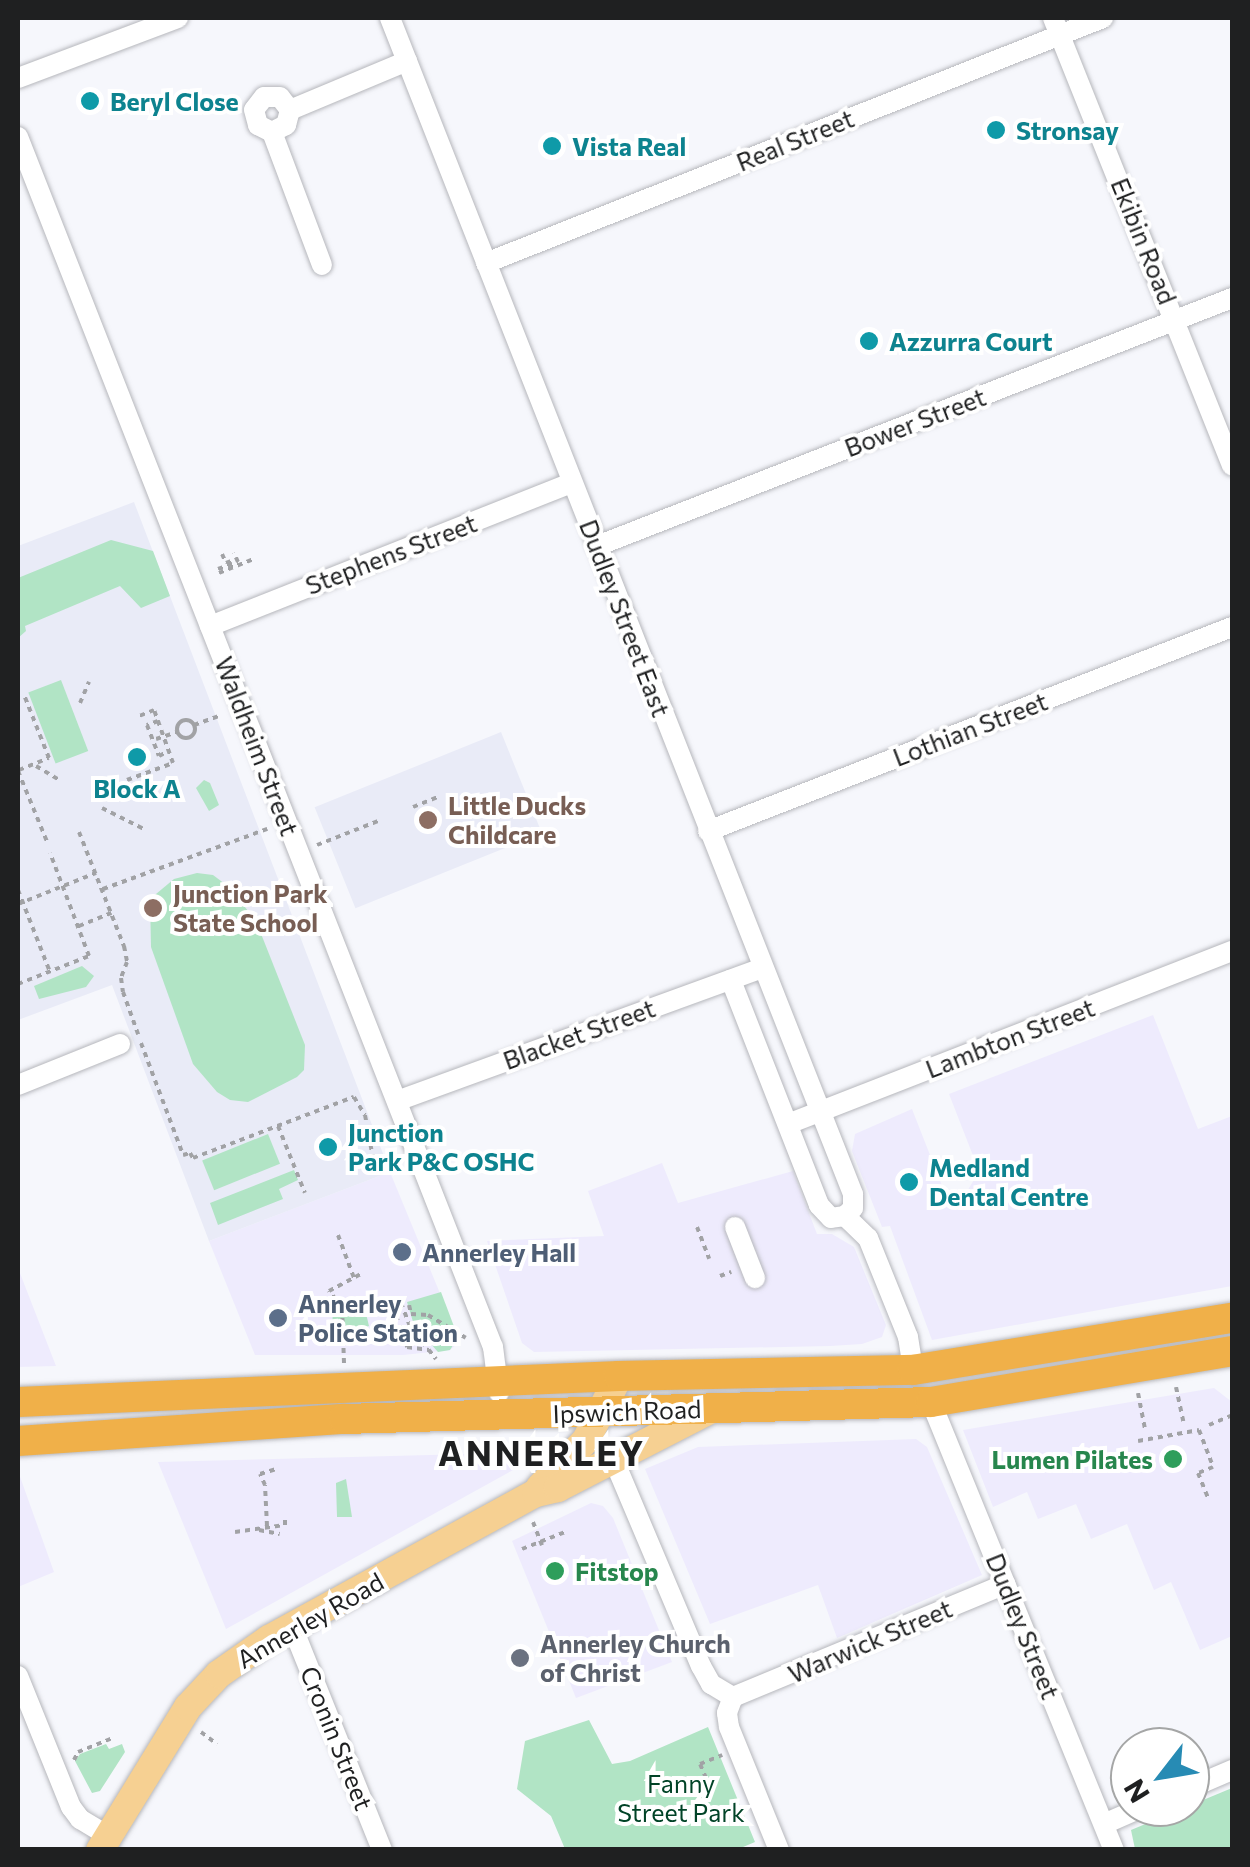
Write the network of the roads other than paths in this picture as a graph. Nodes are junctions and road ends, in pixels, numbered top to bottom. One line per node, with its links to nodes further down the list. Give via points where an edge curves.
1 (178, 18): 6 (street)
2 (390, 18): 5 (street, Dudley Street East)
3 (1103, 18): 4 (street, Real Street)
4 (1056, 26): 8 (street, Real Street); 11 (street, Ekibin Road)
5 (407, 61): 8 (street, Dudley Street East); 9 (street, via 290,110 280,97 264,98 254,110 258,125 272,132)
6 (18, 78)
7 (18, 137): 15 (street, Waldheim Street)
8 (486, 263): 13 (street, Dudley Street East)
9 (322, 265)
10 (1232, 298): 11 (street, Bower Street)
11 (1176, 320): 12 (street, Ekibin Road); 14 (street, Bower Street)
12 (1232, 466)
13 (572, 483): 14 (street, Dudley Street East); 15 (street, Stephens Street)
14 (596, 546): 17 (street, Dudley Street East)
15 (210, 626): 23 (street, Waldheim Street)
16 (1232, 626): 17 (street, Lothian Street)
17 (708, 831): 19 (street, Dudley Street East)
18 (1232, 951): 24 (street, Lambton Street)
19 (762, 968): 20 (street, Blacket Street); 24 (street, Dudley Street East)
20 (731, 980): 23 (street, Blacket Street); 25 (street)
21 (120, 1044): 22 (street)
22 (18, 1084)
23 (397, 1100): 33 (street, Waldheim Street, via 494,1346)
24 (819, 1112): 25 (street, Lambton Street); 26 (street, Dudley Street East, via 852,1194)
25 (788, 1124): 26 (street, via 824,1213)
26 (846, 1216): 31 (street, via 868,1238 908,1337)
27 (735, 1227): 28 (street)
28 (756, 1278)
29 (1232, 1318): 31 (highway, Ipswich Road)
30 (1232, 1350): 35 (highway, Ipswich Road)
31 (914, 1370): 32 (highway, Ipswich Road)
32 (619, 1376): 33 (highway, Ipswich Road); 37 (main road, Annerley Road)
33 (499, 1381): 34 (highway, Ipswich Road); 38 (street, Waldheim Street)
34 (18, 1402)
35 (930, 1402): 36 (highway, Ipswich Road); 42 (street, Dudley Street)
36 (712, 1409): 37 (highway, Ipswich Road); 40 (main road, Annerley Road)
37 (602, 1411): 38 (highway, Ipswich Road); 41 (main road, Annerley Road, via 586,1440)
38 (499, 1415): 39 (highway, Ipswich Road)
39 (18, 1441)
40 (614, 1458): 41 (main road, Annerley Road); 45 (street, via 701,1666 715,1688)
41 (536, 1493): 43 (main road, Annerley Road)
42 (1006, 1584): 45 (street, Warwick Street); 47 (street, Dudley Street)
43 (292, 1626): 48 (main road, Annerley Road, via 219,1674 188,1707); 49 (street, Cronin Street)
44 (18, 1676): 48 (street, via 72,1807)
45 (733, 1697): 50 (street, via 727,1720)
46 (1110, 1821): 47 (street)
47 (1104, 1824): 51 (street, Dudley Street)
48 (104, 1843)
49 (382, 1850)
50 (779, 1850)
51 (1114, 1850)

